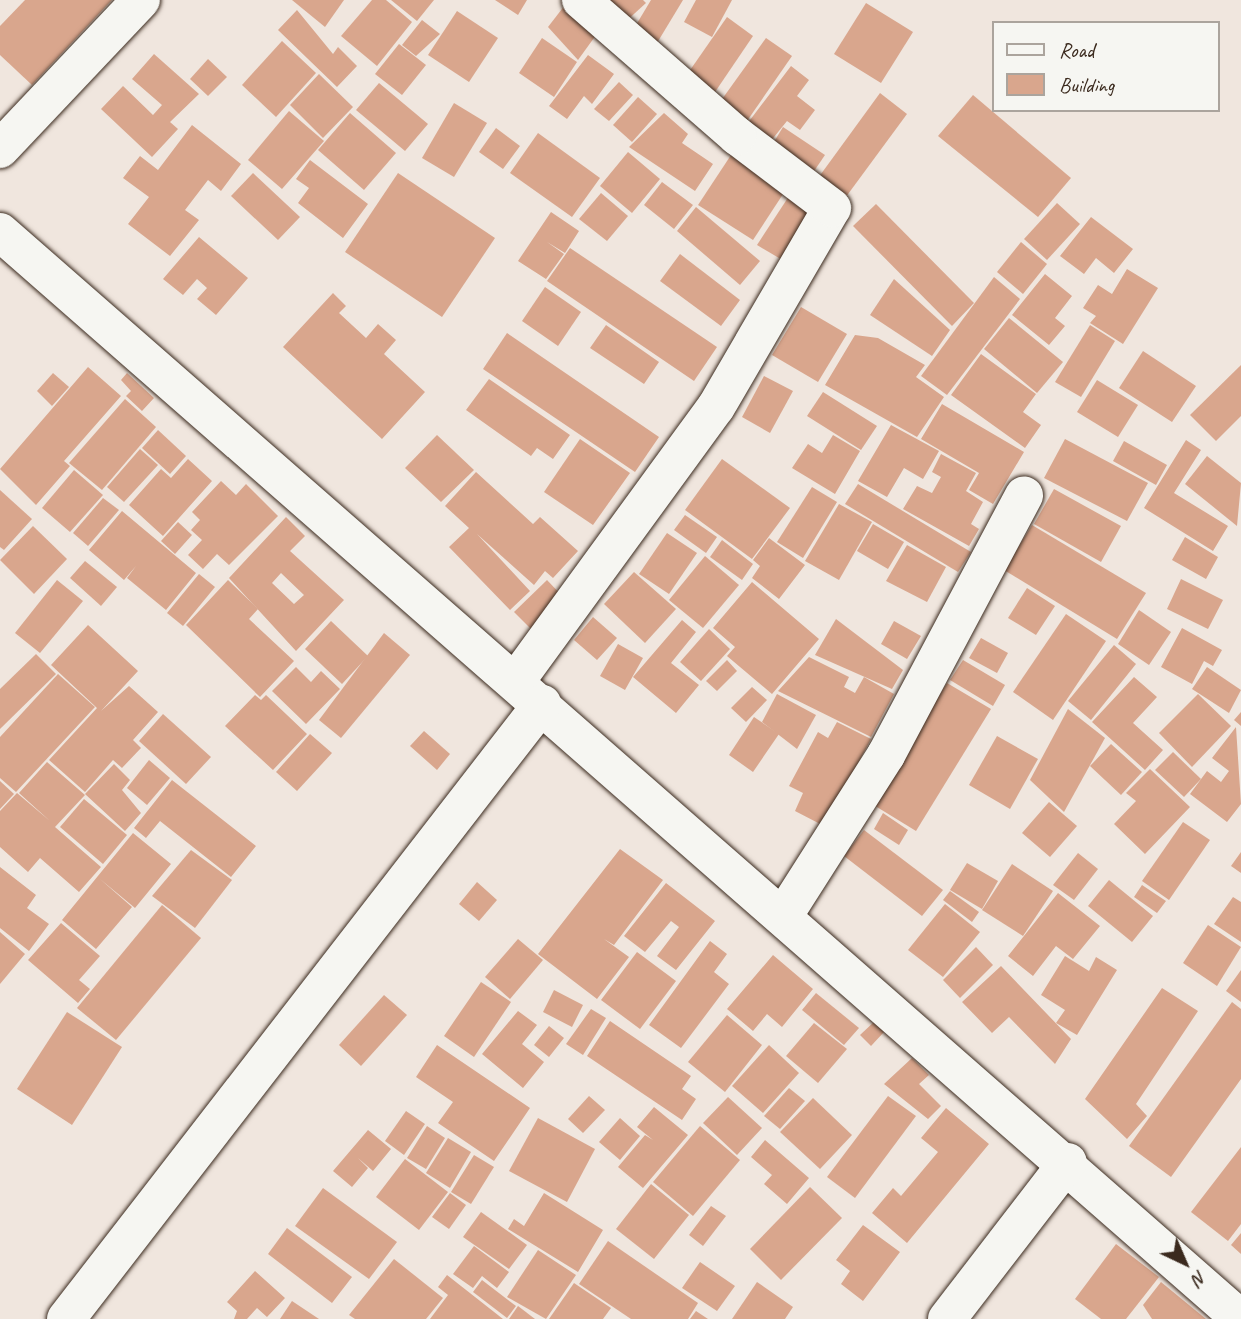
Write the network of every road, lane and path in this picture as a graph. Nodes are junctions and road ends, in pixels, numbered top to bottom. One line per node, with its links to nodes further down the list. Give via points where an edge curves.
1 (141, 0): 3 (street)
2 (581, 0): 6 (street, via 737,136 832,208 716,407)
3 (0, 149)
4 (0, 232): 6 (street)
5 (1024, 495): 7 (street, via 886,754)
6 (529, 693): 7 (street); 9 (street)
7 (784, 915): 8 (street)
8 (1068, 1162): 10 (street); 11 (street)
9 (66, 1319)
10 (947, 1319)
11 (1241, 1319)

